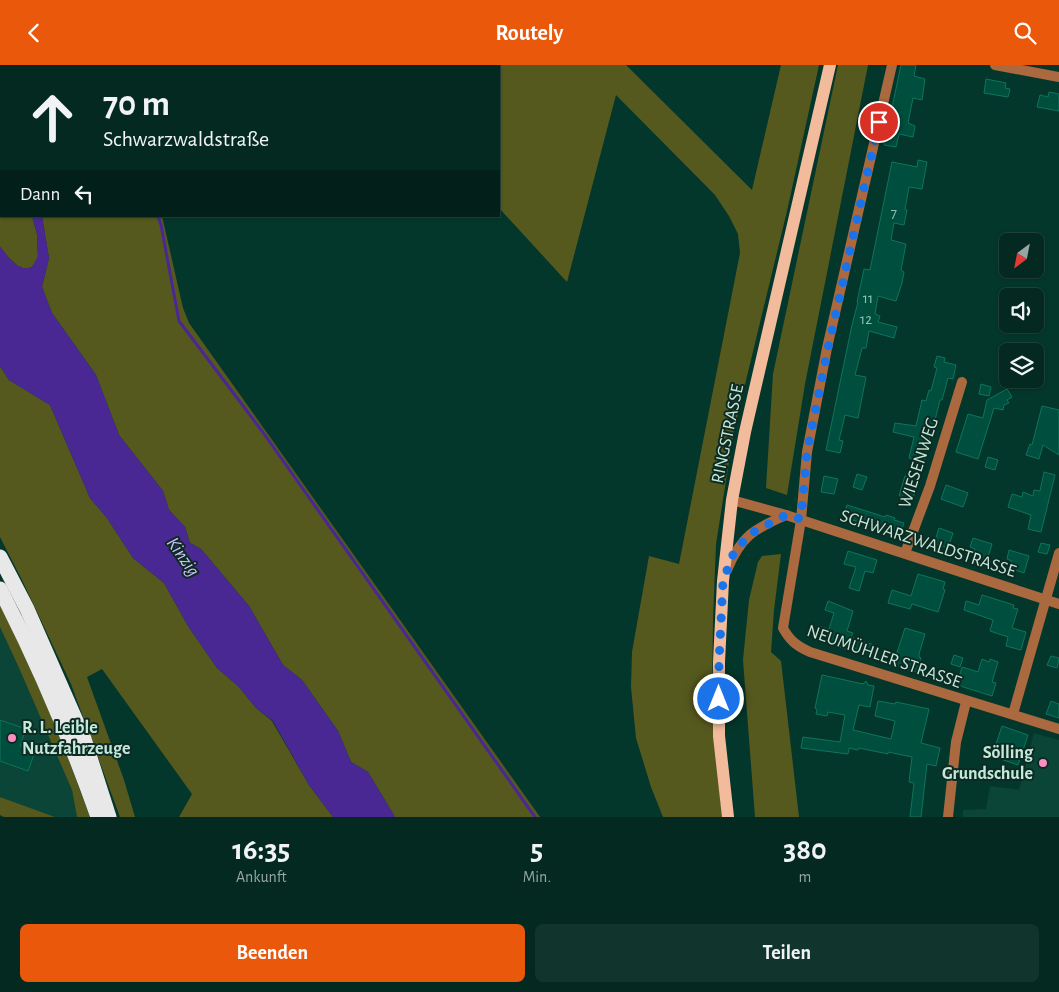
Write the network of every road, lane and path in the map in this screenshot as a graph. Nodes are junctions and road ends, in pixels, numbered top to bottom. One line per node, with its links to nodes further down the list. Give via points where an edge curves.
1 (830, 65): 6 (main road, RINGSTRASSE, via 744,432)
2 (892, 65): 8 (street, NEUMÜHLER STRASSE, via 807,452)
3 (994, 65): 4 (street)
4 (1059, 77)
5 (962, 382): 9 (street, WIESENWEG, via 930,486)
6 (732, 500): 7 (street, SCHWARZWALDSTRASSE); 12 (main road, RINGSTRASSE)
7 (786, 515): 8 (street, SCHWARZWALDSTRASSE); 12 (street, via 750,534 734,552)
8 (801, 519): 9 (street, SCHWARZWALDSTRASSE); 16 (street, NEUMÜHLER STRASSE, via 783,628 788,639 810,652)
9 (905, 553): 14 (street, SCHWARZWALDSTRASSE)
10 (1059, 553): 14 (street)
11 (0, 557): 20 (highway, via 27,609 84,739)
12 (723, 581): 21 (main road, RINGSTRASSE, via 719,736)
13 (0, 589): 19 (highway, via 37,662)
14 (1047, 601): 15 (street, SCHWARZWALDSTRASSE); 17 (street)
15 (1059, 604)
16 (966, 702): 17 (street, NEUMÜHLER STRASSE); 22 (street, via 956,742)
17 (1013, 714): 18 (street, NEUMÜHLER STRASSE)
18 (1059, 729)
19 (98, 817)
20 (109, 817)
21 (728, 817)
22 (948, 817)

